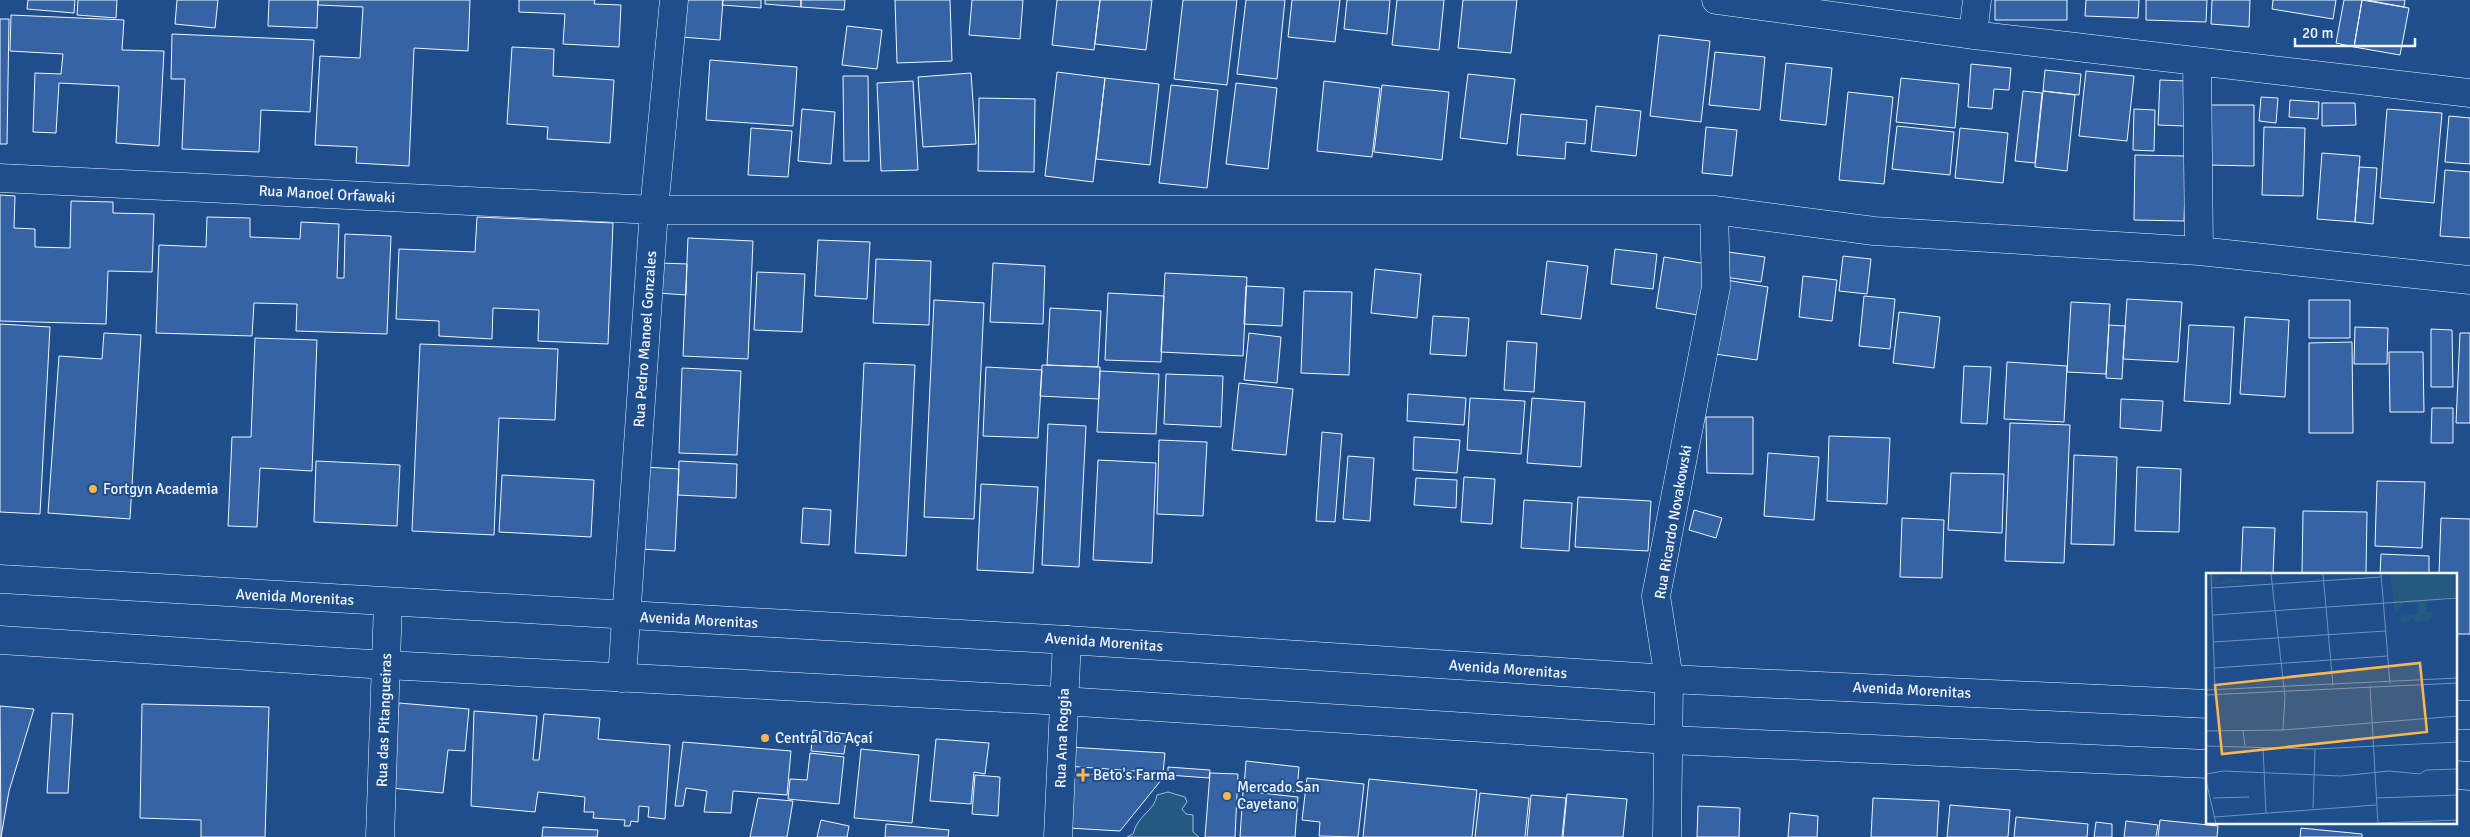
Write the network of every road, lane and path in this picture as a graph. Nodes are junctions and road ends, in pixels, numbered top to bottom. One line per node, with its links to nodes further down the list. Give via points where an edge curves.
1 (674, 0): 8 (street, Rua Pedro Manoel Gonzales)
2 (1716, 0): 4 (street)
3 (1977, 0): 4 (street)
4 (1973, 35): 5 (street)
5 (2197, 63): 6 (street); 10 (street)
6 (2470, 93)
7 (0, 178): 8 (street, Rua Manoel Orfawaki)
8 (654, 210): 9 (street, Rua Manoel Orfawaki); 14 (street, Rua Pedro Manoel Gonzales)
9 (1714, 210): 10 (street, Rua Manoel Orfawaki, via 1874,231); 19 (street, Rua Ricardo Novakowski, via 1716,287 1656,596)
10 (2199, 251): 11 (street, Rua Manoel Orfawaki)
11 (2470, 280)
12 (0, 579): 13 (street, Avenida Morenitas)
13 (388, 603): 14 (street, Avenida Morenitas); 17 (street, Rua das Pitangueiras)
14 (625, 616): 16 (street, Avenida Morenitas); 18 (street, Rua Pedro Manoel Gonzales)
15 (0, 640): 17 (street)
16 (1067, 640): 19 (street, Avenida Morenitas); 20 (street, Rua Ana Roggia)
17 (386, 665): 18 (street); 24 (street, Rua das Pitangueiras)
18 (622, 678): 20 (street)
19 (1669, 679): 21 (street, Avenida Morenitas); 22 (street, Rua Ricardo Novakowski)
20 (1063, 701): 22 (street); 25 (street, Rua Ana Roggia)
21 (2206, 704)
22 (1670, 740): 23 (street); 26 (street, Rua Ricardo Novakowski)
23 (2206, 764)
24 (380, 837)
25 (1058, 837)
26 (1667, 837)

